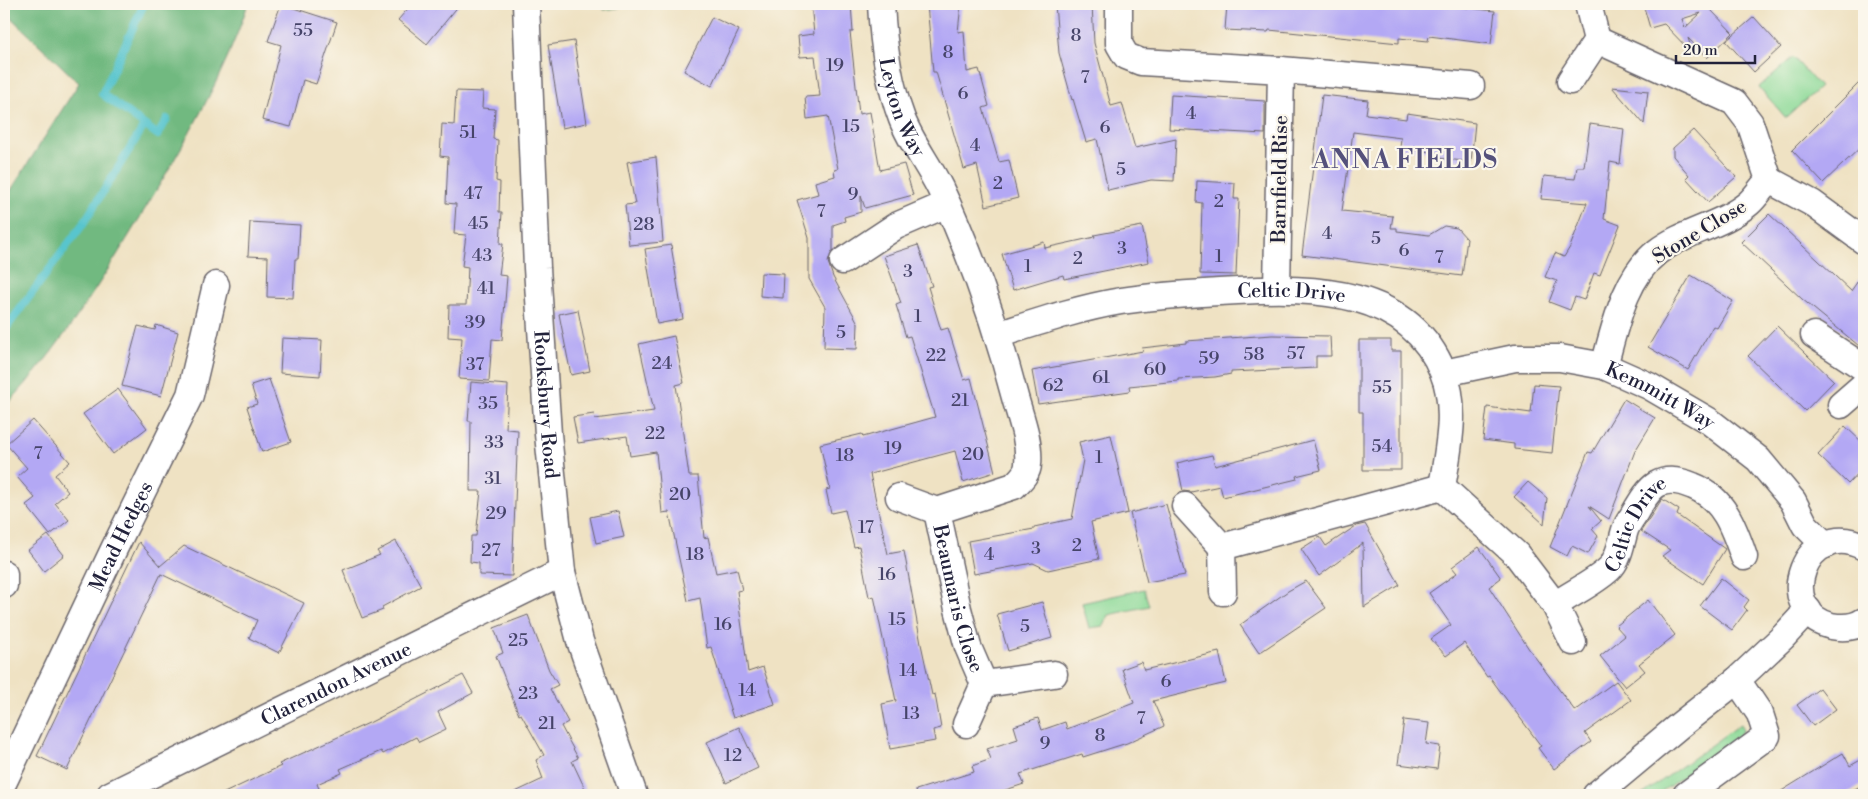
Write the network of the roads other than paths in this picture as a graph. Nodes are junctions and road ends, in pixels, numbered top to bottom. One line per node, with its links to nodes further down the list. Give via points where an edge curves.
1 (526, 4): 30 (street, Rooksbury Road, via 537,268 547,425)
2 (881, 4): 10 (street, Leyton Way, via 886,59 901,117)
3 (1119, 4): 6 (street, via 1119,44 1126,56 1141,62)
4 (1588, 4): 5 (street)
5 (1597, 40): 7 (street); 9 (street, via 1734,102 1750,123)
6 (1281, 70): 8 (street); 14 (street, Barnfield Rise)
7 (1570, 81)
8 (1471, 86)
9 (1769, 180): 11 (street, via 1812,203); 17 (street, Stone Close, via 1749,203 1658,252 1644,265 1634,279)
10 (947, 204): 12 (street, via 896,226); 15 (street, Leyton Way)
11 (1864, 241)
12 (843, 261)
13 (216, 284): 42 (street, Mead Hedges, via 190,395)
14 (1277, 289): 15 (street, Celtic Drive, via 1200,292 1120,302 1061,315); 19 (street, Celtic Drive, via 1343,294 1385,309 1421,336)
15 (997, 335): 25 (street, Beaumaris Close, via 1024,431 1028,465 1023,478 1014,486)
16 (1814, 335): 18 (street)
17 (1604, 366): 19 (street, Kemmitt Way, via 1560,358 1515,358); 26 (street, Kemmitt Way, via 1650,386 1709,421 1758,459 1793,501 1805,525)
18 (1864, 368)
19 (1444, 374): 22 (street, Celtic Drive, via 1450,400 1451,429)
20 (1864, 385): 21 (street)
21 (1841, 405)
22 (1442, 487): 27 (street); 34 (street, via 1516,555)
23 (899, 497): 25 (street, Beaumaris Close)
24 (1185, 506): 27 (street)
25 (937, 511): 40 (street, Beaumaris Close, via 968,647)
26 (1825, 545): 28 (street, via 1848,541); 35 (street, via 1814,552 1800,573 1799,586)
27 (1222, 547): 33 (street)
28 (1864, 547)
29 (1744, 557): 34 (street, Celtic Drive, via 1728,517 1717,500 1677,479 1665,480 1643,497 1610,568)
30 (562, 572): 43 (street, Clarendon Avenue); 44 (street, Rooksbury Road, via 580,642)
31 (4, 574): 32 (street)
32 (4, 585)
33 (1223, 592)
34 (1555, 605): 37 (street)
35 (1808, 610): 36 (street, via 1816,619 1838,627); 39 (street)
36 (1864, 622)
37 (1573, 642)
38 (1054, 674): 40 (street, Beaumaris Close)
39 (1738, 680): 45 (street); 46 (street, via 1760,714 1767,736)
40 (984, 684): 41 (street, Beaumaris Close)
41 (966, 724)
42 (4, 781)
43 (110, 795)
44 (634, 795)
45 (1596, 795)
46 (1686, 795)

